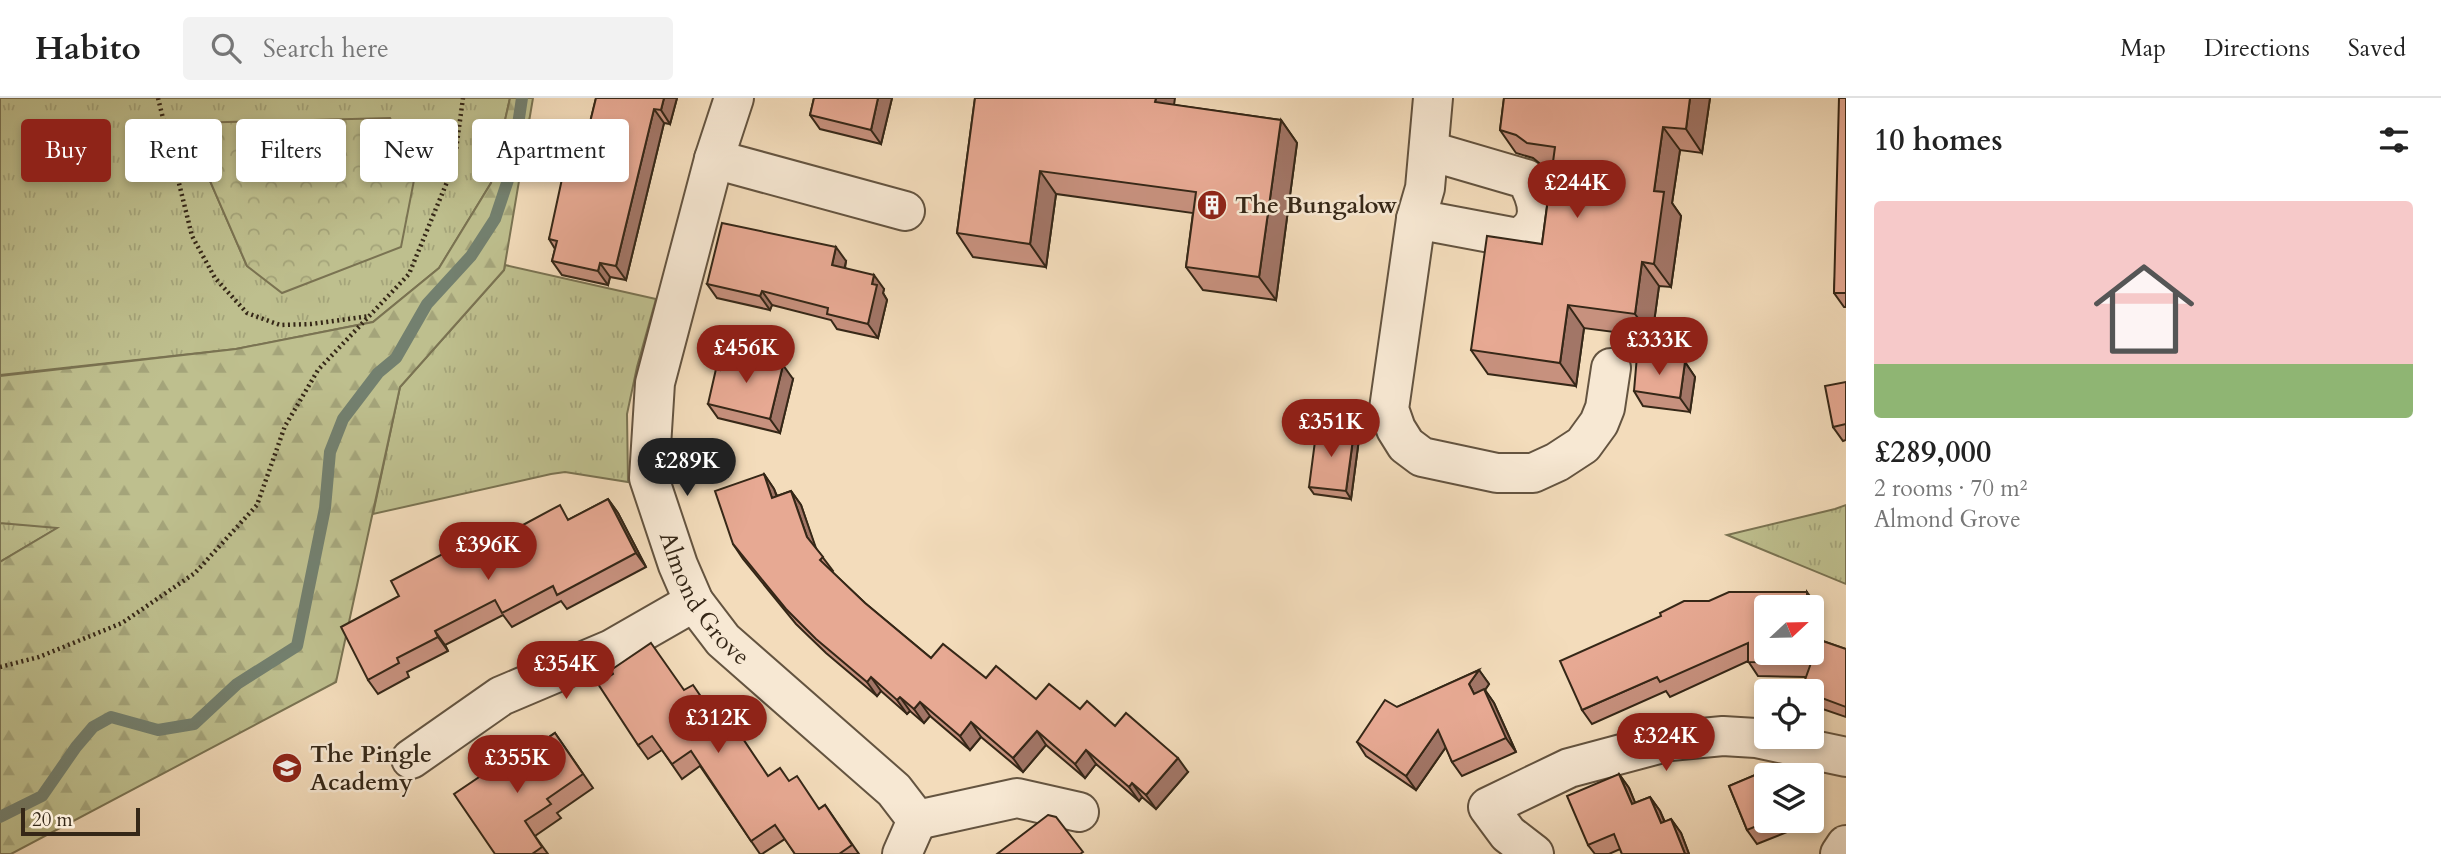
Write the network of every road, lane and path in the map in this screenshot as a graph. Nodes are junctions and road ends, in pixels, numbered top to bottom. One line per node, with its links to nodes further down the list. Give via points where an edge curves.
1 (158, 98): 9 (path, via 192,236 215,278 247,313 280,325)
2 (463, 98): 9 (path, via 454,165 409,274)
3 (734, 98): 6 (street, Almond Grove)
4 (1433, 98): 5 (street)
5 (1430, 151): 8 (street, via 1426,188); 8 (street, via 1526,179 1535,193 1538,216 1528,233 1517,238)
6 (714, 159): 7 (street); 11 (street, Almond Grove, via 655,383 649,478)
7 (905, 211)
8 (1416, 219): 10 (street, via 1389,409 1406,445 1422,457 1497,473 1533,473 1583,445 1599,424)
9 (370, 316): 12 (path, via 318,370 285,426 257,505 195,573 122,623 39,657)
10 (1611, 368)
11 (694, 601): 14 (street, via 612,649 500,696); 16 (street, Almond Grove, via 723,639 894,790)
12 (0, 667)
13 (1846, 757): 19 (street, via 1756,738 1723,736 1670,741 1569,768 1488,807 1508,834)
14 (411, 759)
15 (1079, 812): 16 (street, via 1017,798)
16 (917, 820): 18 (street)
17 (1846, 845): 20 (street)
18 (902, 854)
19 (1534, 854)
20 (1840, 854)

